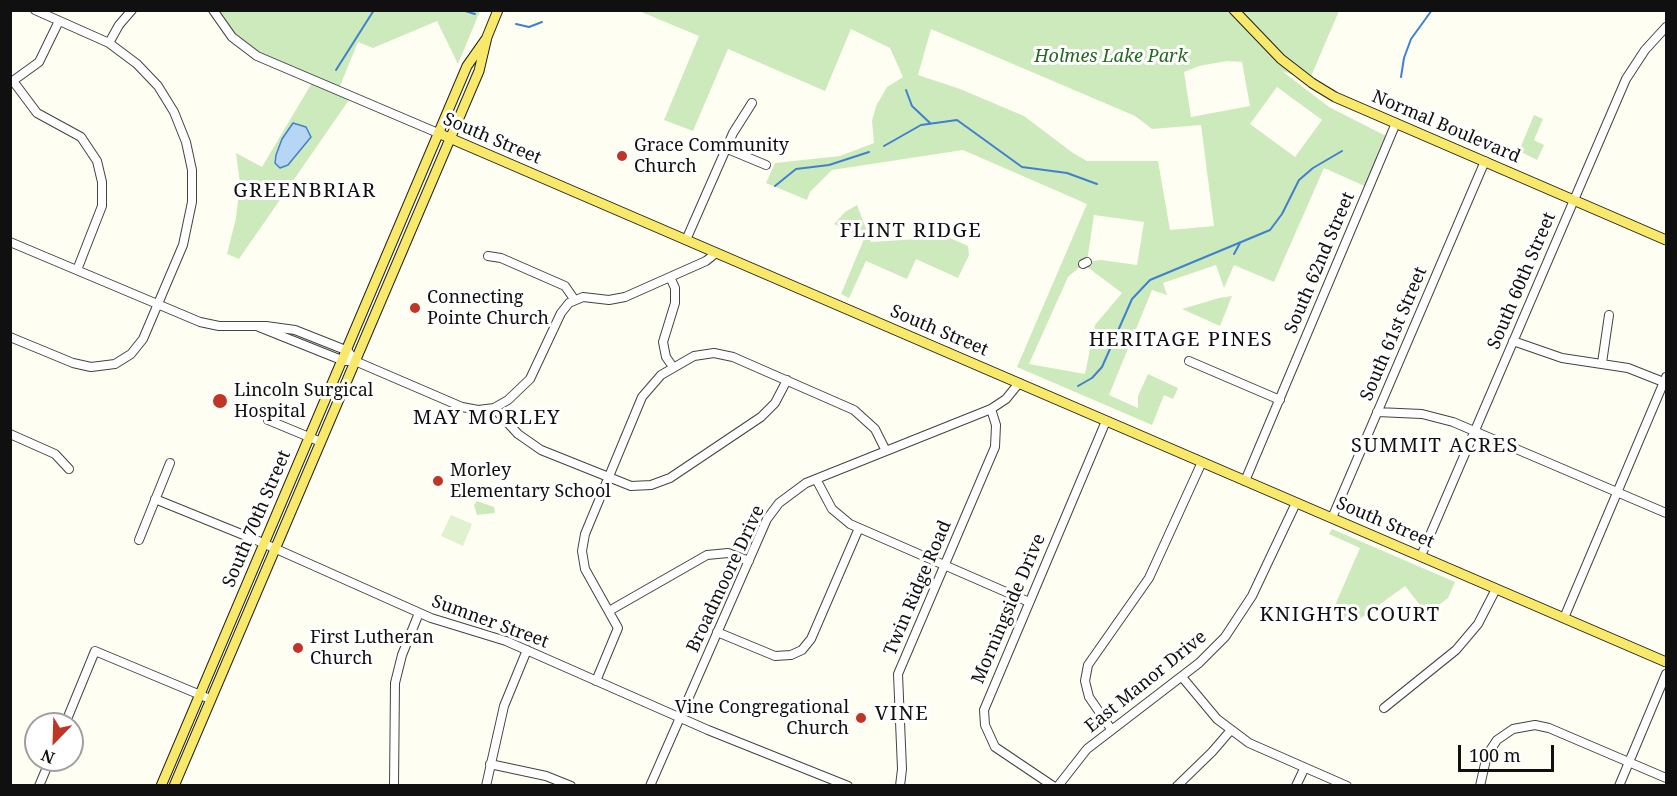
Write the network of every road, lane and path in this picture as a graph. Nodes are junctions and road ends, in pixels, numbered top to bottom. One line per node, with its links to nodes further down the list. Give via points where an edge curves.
1 (35, 10): 6 (street)
2 (132, 10): 9 (street)
3 (213, 10): 13 (street, South Street, via 232,37 257,56)
4 (498, 10): 8 (main road, South 70th Street)
5 (1234, 10): 12 (main road, Normal Boulevard, via 1312,84)
6 (59, 21): 9 (street); 10 (street, via 39,62)
7 (1666, 27): 18 (street, South 60th Street, via 1629,72)
8 (487, 37): 13 (main road, South 70th Street, via 467,66); 14 (main road, South 70th Street, via 479,71)
9 (110, 43): 27 (street, via 158,86 181,126 189,156 193,185 190,217 183,245)
10 (12, 82): 24 (street, via 37,113 78,135 97,161 102,207)
11 (752, 103): 15 (street)
12 (1396, 123): 16 (main road, Normal Boulevard); 41 (street, South 62nd Street)
13 (438, 134): 14 (main road, South Street); 32 (main road, South 70th Street)
14 (449, 138): 19 (main road, South Street); 34 (main road, South 70th Street)
15 (725, 148): 17 (street); 19 (street)
16 (1485, 161): 18 (main road, Normal Boulevard); 44 (street, South 61st Street)
17 (766, 165)
18 (1573, 200): 20 (main road, Normal Boulevard); 31 (street, South 60th Street)
19 (686, 240): 22 (main road, South Street)
20 (1666, 240)
21 (10, 242): 24 (street)
22 (716, 253): 25 (street); 40 (main road, South Street)
23 (488, 256): 26 (street, via 565,286)
24 (77, 270): 27 (street)
25 (670, 277): 26 (street, via 617,299); 37 (street, via 675,303 663,342)
26 (574, 299): 42 (street, via 561,313 530,379)
27 (158, 304): 29 (street, via 209,324); 30 (street, via 138,347 107,366 80,366)
28 (1609, 315): 36 (street)
29 (259, 327): 32 (street, via 295,330); 33 (street)
30 (10, 337)
31 (1513, 341): 36 (street, via 1545,354); 47 (street, South 60th Street)
32 (348, 351): 33 (main road, South 70th Street); 34 (street)
33 (344, 361): 34 (street); 49 (main road, South 70th Street)
34 (355, 361): 42 (street, via 462,407); 50 (main road, South 70th Street)
35 (1189, 361): 41 (street)
36 (1602, 363): 39 (street)
37 (673, 367): 38 (street, via 694,356 722,354); 55 (street, via 653,382 642,397)
38 (787, 380): 51 (street, via 861,414 875,429); 55 (street, via 775,403 761,417 670,478 641,486)
39 (1666, 381): 58 (street)
40 (1019, 383): 43 (street, Broadmoore Drive); 46 (main road, South Street)
41 (1280, 400): 57 (street, South 62nd Street)
42 (494, 408): 55 (street, via 529,443)
43 (991, 409): 51 (street, Broadmoore Drive); 69 (street, Twin Ridge Road, via 996,425 994,447)
44 (1377, 412): 47 (street, via 1422,414); 62 (street, South 61st Street)
45 (268, 420): 49 (street)
46 (1106, 421): 52 (main road, South Street); 71 (street, Morningside Drive)
47 (1474, 431): 58 (street); 67 (street, South 60th Street)
48 (10, 434): 54 (street, via 55,454)
49 (310, 438): 50 (street); 65 (main road, South 70th Street)
50 (321, 442): 66 (main road, South 70th Street)
51 (886, 451): 56 (street, Broadmoore Drive)
52 (1202, 462): 57 (main road, South Street); 86 (street, via 1149,578 1088,666 1085,681 1089,697)
53 (170, 463): 59 (street)
54 (69, 469)
55 (608, 478): 72 (street, via 586,529 582,551 589,576)
56 (816, 479): 63 (street, via 832,509); 68 (street, Broadmoore Drive, via 779,503 767,519)
57 (1245, 481): 60 (main road, South Street)
58 (1617, 492): 61 (street); 74 (street)
59 (155, 499): 64 (street); 65 (street, Sumner Street)
60 (1296, 503): 62 (main road, South Street); 79 (street, East Manor Drive, via 1235,624 1213,651)
61 (1666, 513)
62 (1332, 518): 67 (main road, South Street)
63 (859, 528): 69 (street); 75 (street, via 811,639 801,650 774,656)
64 (139, 540)
65 (265, 544): 66 (street, Sumner Street); 81 (main road, South 70th Street)
66 (275, 548): 73 (street, Sumner Street); 82 (main road, South 70th Street)
67 (1421, 556): 70 (main road, South Street)
68 (749, 561): 72 (street, via 728,554 707,555); 75 (street, Broadmoore Drive)
69 (944, 565): 71 (street); 101 (street, Twin Ridge Road, via 898,674)
70 (1496, 589): 74 (main road, South Street); 83 (street, via 1478,624 1456,650)
71 (1029, 602): 102 (street, Morningside Drive, via 986,702 985,725 1001,752)
72 (609, 611): 80 (street, via 617,624 617,634)
73 (419, 613): 76 (street, Sumner Street); 96 (street, via 395,683)
74 (1564, 618): 77 (main road, South Street)
75 (717, 632): 85 (street, Broadmoore Drive)
76 (527, 650): 80 (street, Sumner Street); 89 (street, via 504,706)
77 (1666, 662)
78 (1666, 674): 88 (street)
79 (1182, 677): 86 (street, East Manor Drive); 87 (street)
80 (596, 681): 85 (street, Sumner Street)
81 (200, 695): 82 (street); 84 (street, via 95,651); 94 (main road, South 70th Street)
82 (210, 699): 95 (main road, South 70th Street)
83 (1384, 708)
84 (70, 712)
85 (680, 718): 99 (street, Broadmoore Drive); 100 (street, Sumner Street)
86 (1112, 729): 103 (street, East Manor Drive, via 1076,760)
87 (1231, 730): 90 (street); 104 (street)
88 (1629, 762): 92 (street); 107 (street, via 1548,728 1524,726 1505,734 1491,748); 108 (street)
89 (490, 764): 97 (street); 98 (street, via 546,776)
90 (1304, 769): 105 (street); 106 (street)
91 (45, 772): 93 (street)
92 (1666, 778)
93 (39, 786)
94 (161, 786)
95 (174, 786)
96 (394, 786)
97 (486, 786)
98 (571, 786)
99 (650, 786)
100 (848, 786)
101 (900, 786)
102 (1053, 786)
103 (1058, 786)
104 (1177, 786)
105 (1296, 786)
106 (1347, 786)
107 (1480, 786)
108 (1618, 786)

